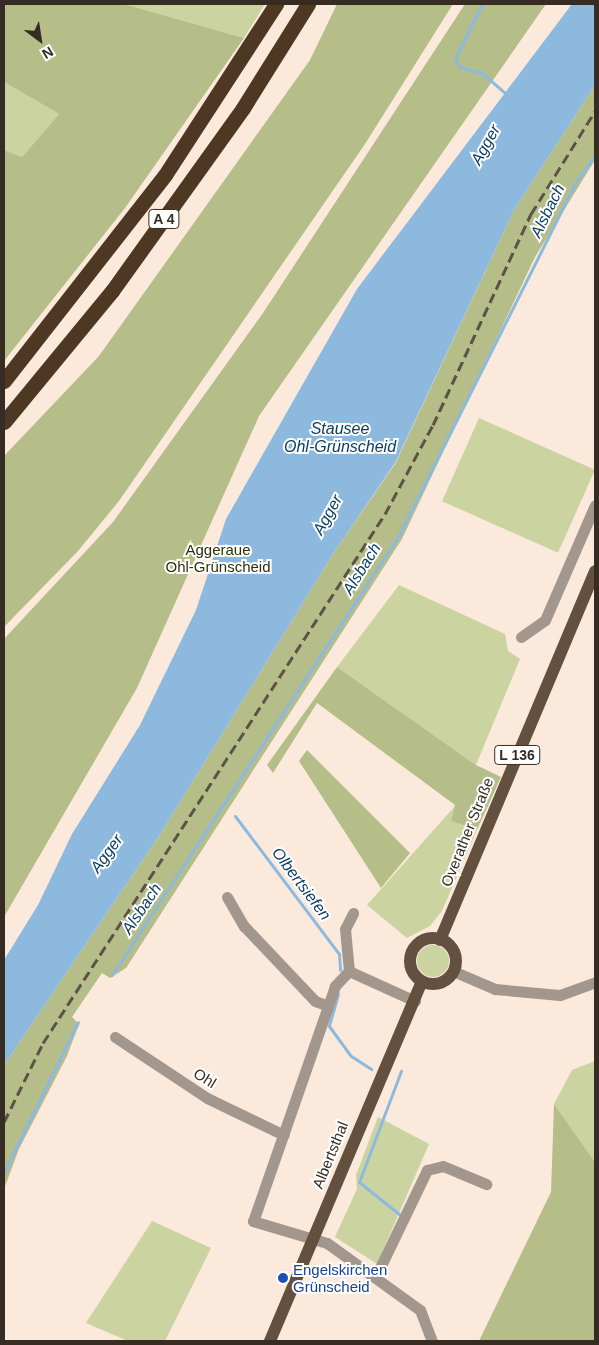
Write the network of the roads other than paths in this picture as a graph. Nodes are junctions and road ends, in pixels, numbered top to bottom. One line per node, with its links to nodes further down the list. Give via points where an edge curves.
1 (276, 4): 3 (highway, A 4, via 164,175)
2 (308, 4): 4 (highway, A 4, via 243,108 112,291)
3 (4, 381)
4 (4, 422)
5 (595, 505): 7 (street, via 545,620)
6 (595, 571): 10 (main road, Overather Straße / L 136)
7 (522, 637)
8 (227, 897): 16 (street, via 244,926 316,1000)
9 (353, 913): 11 (street, via 345,928)
10 (440, 940): 12 (main road, via 454,953); 13 (main road, via 421,942 412,952 411,966)
11 (349, 971): 15 (street); 16 (street)
12 (453, 971): 13 (main road, via 440,983); 14 (street, via 495,989 560,995)
13 (422, 982): 15 (main road, Albertsthal)
14 (595, 982)
15 (415, 1001): 20 (main road, Albertsthal)
16 (326, 1005): 18 (street)
17 (115, 1037): 18 (street, Ohl, via 207,1098)
18 (284, 1135): 20 (street, via 252,1221)
19 (486, 1184): 21 (street, via 443,1166 427,1170)
20 (315, 1238): 21 (street); 22 (main road, Albertsthal)
21 (376, 1276): 23 (street, via 420,1310)
22 (270, 1341)
23 (432, 1341)

